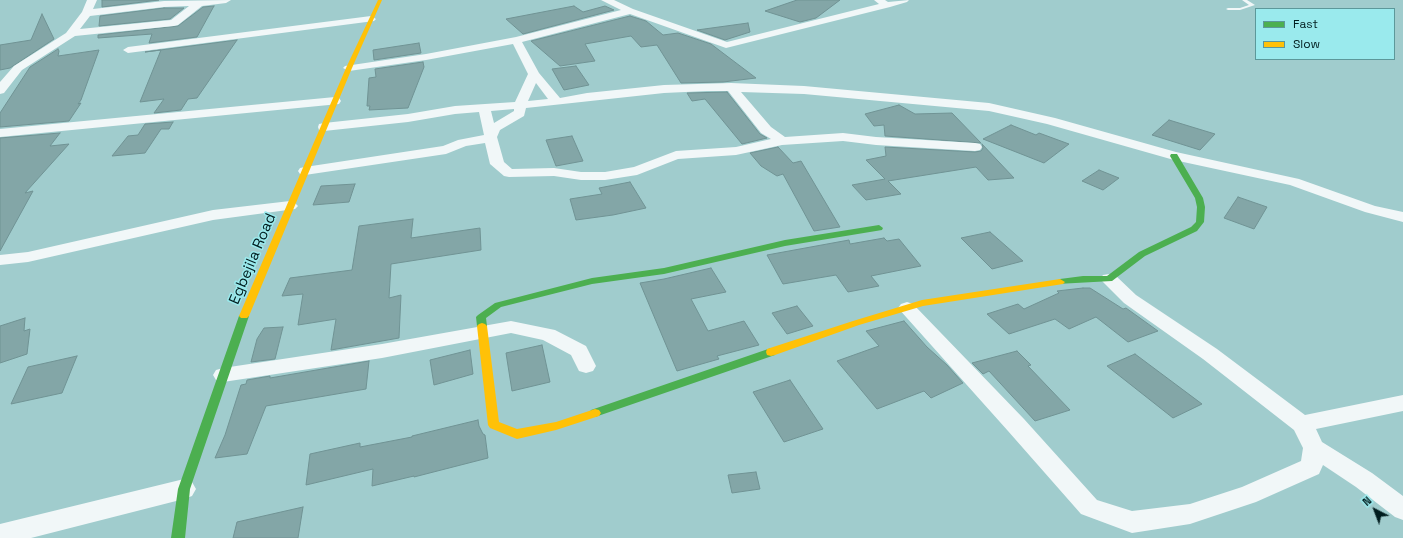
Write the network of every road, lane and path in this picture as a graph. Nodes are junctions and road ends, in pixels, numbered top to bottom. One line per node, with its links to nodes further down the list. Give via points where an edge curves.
1 (92, 0): 11 (street)
2 (226, 0): 8 (street)
3 (380, 0): 12 (street, Egbejila Road)
4 (606, 0): 10 (street)
5 (904, 0): 7 (street)
6 (1244, 0): 9 (lane, via 1253,5 1240,9)
7 (883, 2): 10 (street, via 726,45)
8 (199, 3): 11 (street, via 164,4); 13 (street, via 174,23)
9 (1228, 8)
10 (630, 11): 14 (street)
11 (87, 13): 13 (street)
12 (371, 19): 15 (street); 16 (street, Egbejila Road)
13 (71, 33): 19 (street, via 18,68)
14 (516, 40): 16 (street); 17 (street)
15 (128, 50)
16 (349, 68): 20 (street, Egbejila Road)
17 (534, 74): 21 (street); 22 (street)
18 (731, 87): 21 (street, via 656,90); 27 (street, via 766,130); 29 (street, via 804,90 989,107 1050,121)
19 (0, 90)
20 (335, 101): 24 (street, Egbejila Road); 25 (street)
21 (557, 102): 22 (street)
22 (520, 106): 23 (street); 26 (street, via 520,113 495,128)
23 (484, 107): 24 (street); 26 (street)
24 (324, 127): 30 (street, Egbejila Road)
25 (0, 133)
26 (490, 138): 27 (street, via 497,164 509,173 554,172 581,176 605,176 637,170 676,155 736,151); 30 (street, via 464,143 446,150)
27 (782, 141): 28 (street, via 843,137)
28 (975, 147)
29 (1174, 156): 32 (street, via 1294,182 1370,209); 35 (street, via 1198,198 1201,206 1200,222 1184,235 1142,254)
30 (305, 171): 31 (street, Egbejila Road)
31 (290, 206): 34 (street, via 212,215 28,257); 39 (street, Egbejila Road, via 241,323)
32 (1403, 217)
33 (879, 228): 37 (street, via 785,242 664,271 592,281 542,292 498,305 481,317)
34 (0, 260)
35 (1109, 279): 36 (street, via 1050,283 951,300 937,300); 41 (street, via 1130,299 1210,354)
36 (908, 308): 37 (street, via 856,323 556,426 517,434 494,425); 42 (street, via 1089,507 1132,522 1190,514 1248,495 1311,467)
37 (482, 332): 38 (street, via 511,327 548,335 579,352); 39 (street, via 382,351)
38 (586, 366)
39 (223, 375): 43 (street, Egbejila Road)
40 (1403, 403): 41 (street)
41 (1302, 424): 42 (street)
42 (1314, 448): 44 (street, via 1364,480)
43 (184, 489): 45 (street); 46 (street, Egbejila Road)
44 (1403, 510)
45 (0, 535)
46 (178, 538)

